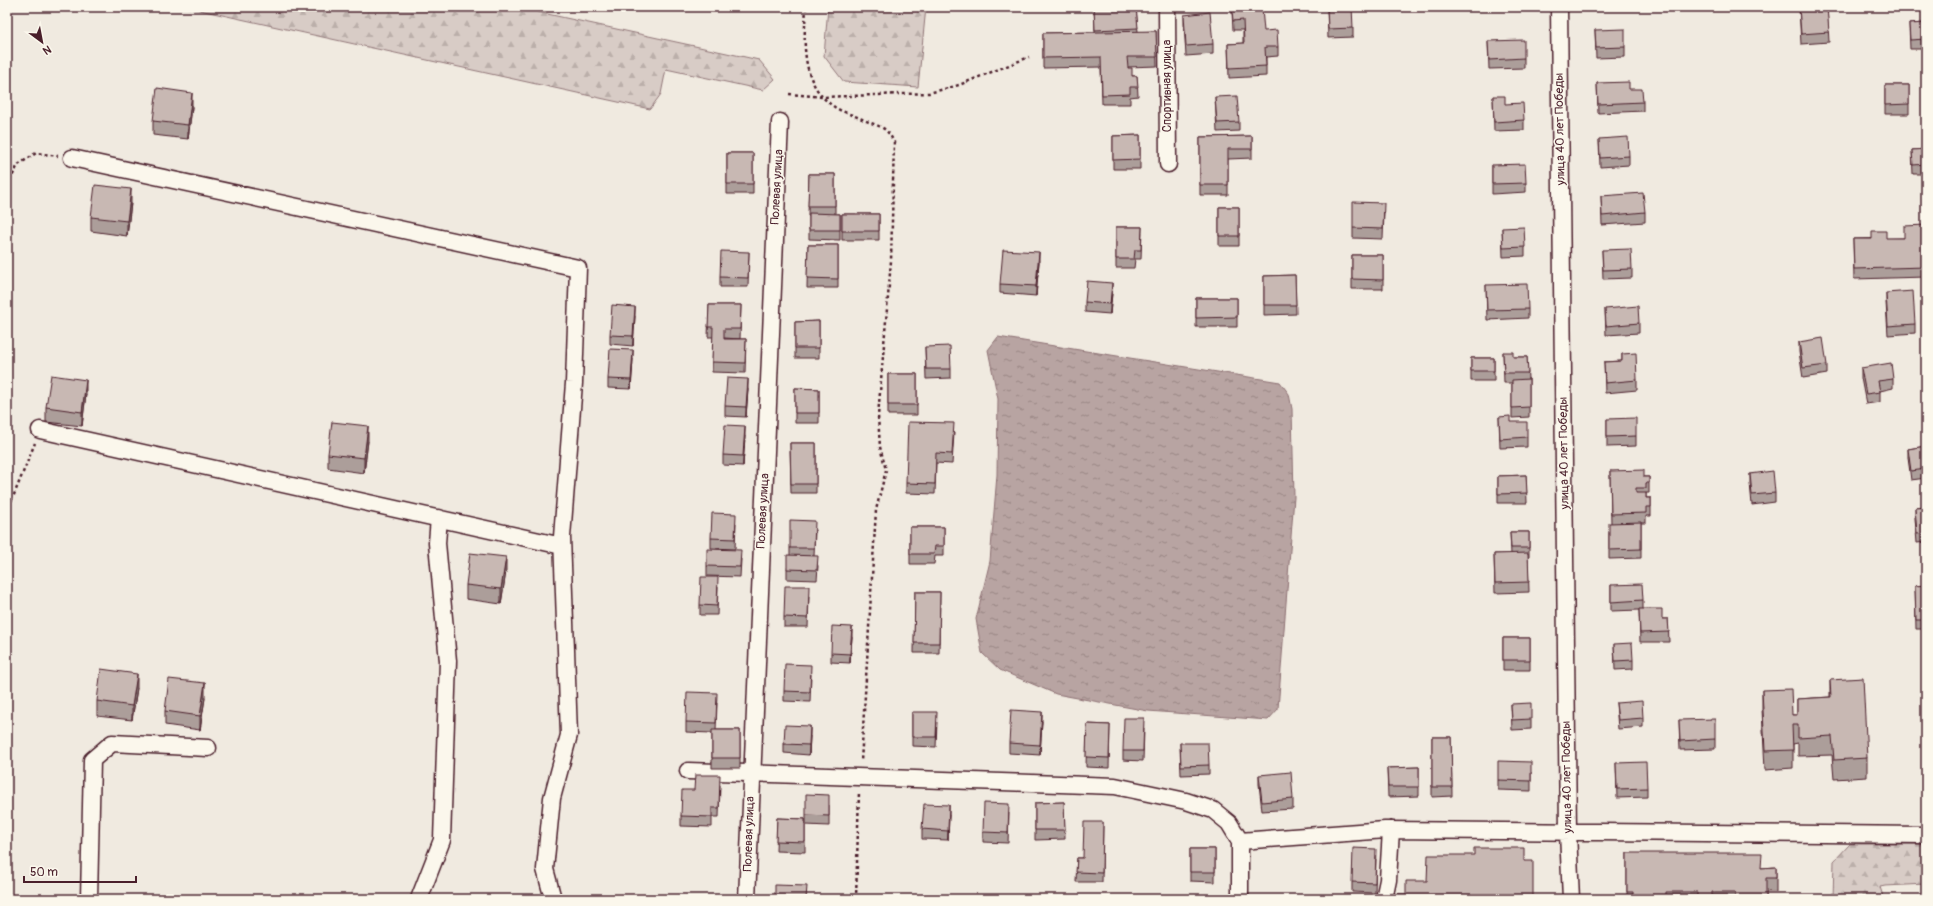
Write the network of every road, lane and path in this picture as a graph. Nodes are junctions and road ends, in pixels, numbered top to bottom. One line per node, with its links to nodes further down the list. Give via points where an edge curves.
1 (806, 7): 6 (path, via 804,42 810,78)
2 (1167, 7): 9 (street, Спортивная улица)
3 (1559, 7): 20 (street, улица 40 лет Победы)
4 (1029, 57): 6 (path, via 959,85 929,93)
5 (789, 94): 6 (path)
6 (823, 97): 18 (path, via 833,106 888,131 894,142 891,261 878,416 880,447 886,470 876,510)
7 (780, 122): 17 (street, Полевая улица)
8 (72, 158): 10 (path, via 36,152 18,165); 14 (street, via 578,268 574,383)
9 (1168, 164)
10 (7, 186)
11 (40, 430): 12 (path); 13 (street)
12 (7, 512)
13 (439, 518): 14 (street); 24 (street, via 437,543 448,661 442,840)
14 (562, 546): 25 (street, via 569,735 552,798 545,870)
15 (208, 748): 23 (street, via 112,743 92,760)
16 (688, 771): 17 (street)
17 (752, 774): 18 (street); 26 (street, Полевая улица)
18 (860, 778): 22 (street, via 1115,786 1186,801 1213,810 1229,823); 27 (path)
19 (1391, 830): 20 (street); 22 (street); 29 (street, via 1388,880)
20 (1568, 832): 21 (street); 30 (street, улица 40 лет Победы)
21 (1926, 835)
22 (1240, 840): 28 (street)
23 (89, 899)
24 (419, 899)
25 (553, 899)
26 (746, 899)
27 (856, 899)
28 (1240, 899)
29 (1384, 899)
30 (1571, 899)

